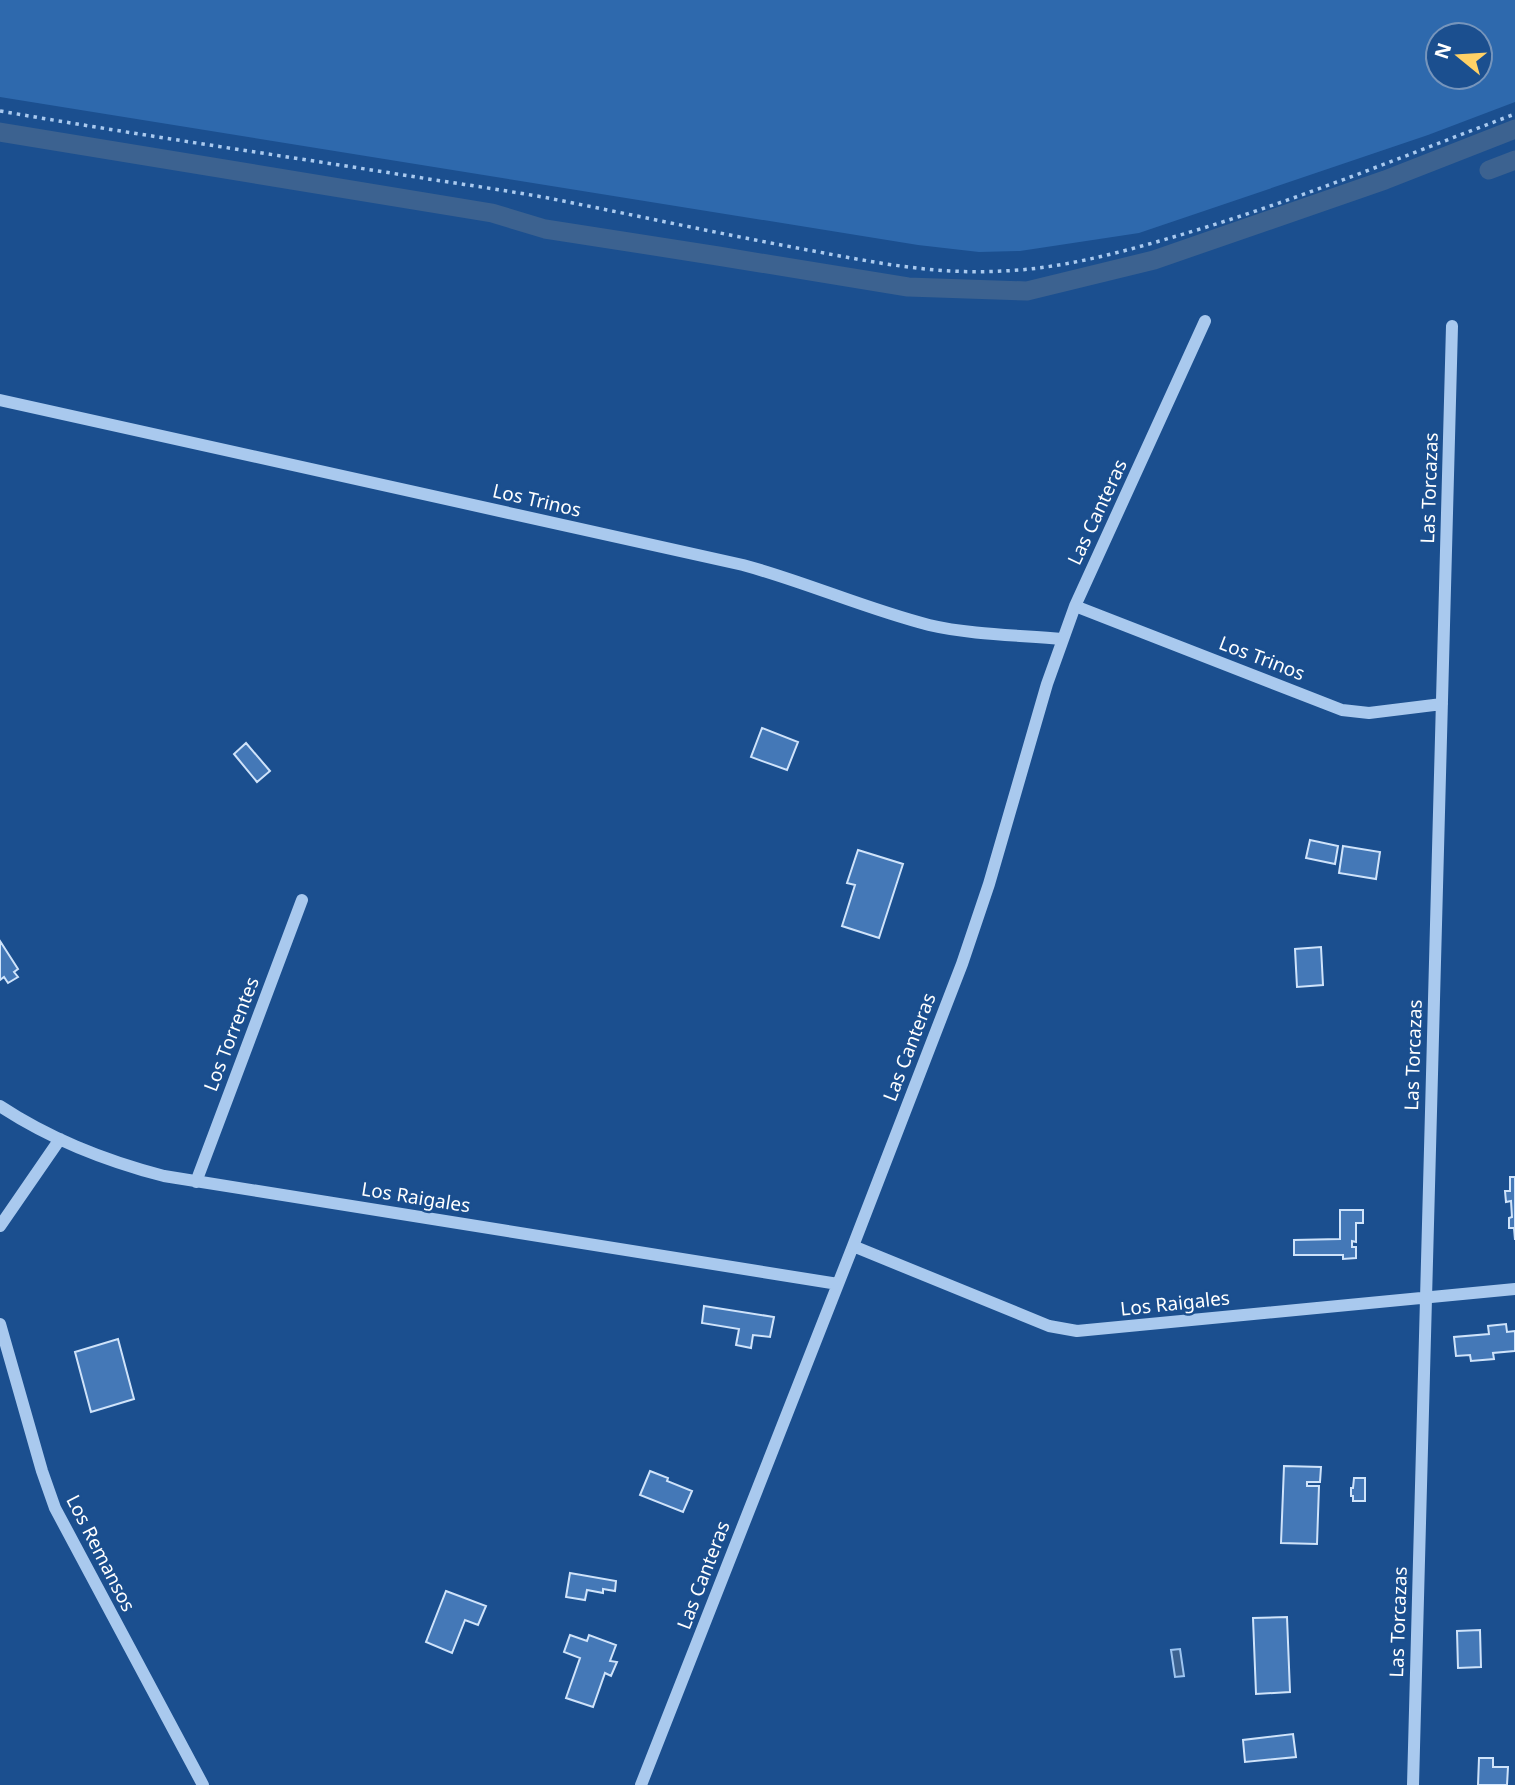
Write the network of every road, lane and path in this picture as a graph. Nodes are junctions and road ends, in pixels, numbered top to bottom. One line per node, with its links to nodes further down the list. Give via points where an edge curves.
1 (0, 111): 2 (path, via 545,198 880,263 953,271 1048,266 1208,227)
2 (1515, 114)
3 (1205, 321): 6 (street, Las Canteras)
4 (1452, 326): 8 (street, Las Torcazas)
5 (0, 400): 7 (street, Los Trinos, via 743,565 947,629)
6 (1075, 606): 7 (street, Las Canteras); 8 (street, Los Trinos, via 1342,710 1369,713)
7 (1063, 639): 14 (street, Las Canteras, via 975,926)
8 (1442, 704): 17 (street, Las Torcazas)
9 (302, 900): 12 (street, Los Torrentes)
10 (0, 1106): 11 (street, Los Raigales)
11 (60, 1139): 12 (street, Los Raigales, via 132,1168); 13 (street)
12 (196, 1182): 15 (street, Los Raigales)
13 (0, 1226)
14 (853, 1246): 15 (street, Las Canteras); 17 (street, Los Raigales, via 1049,1326 1077,1331)
15 (838, 1284): 20 (street, Las Canteras)
16 (1515, 1289): 17 (street, Los Raigales)
17 (1426, 1298): 21 (street, Las Torcazas)
18 (0, 1324): 19 (street, Los Remansos, via 55,1508)
19 (203, 1785)
20 (641, 1785)
21 (1413, 1785)

